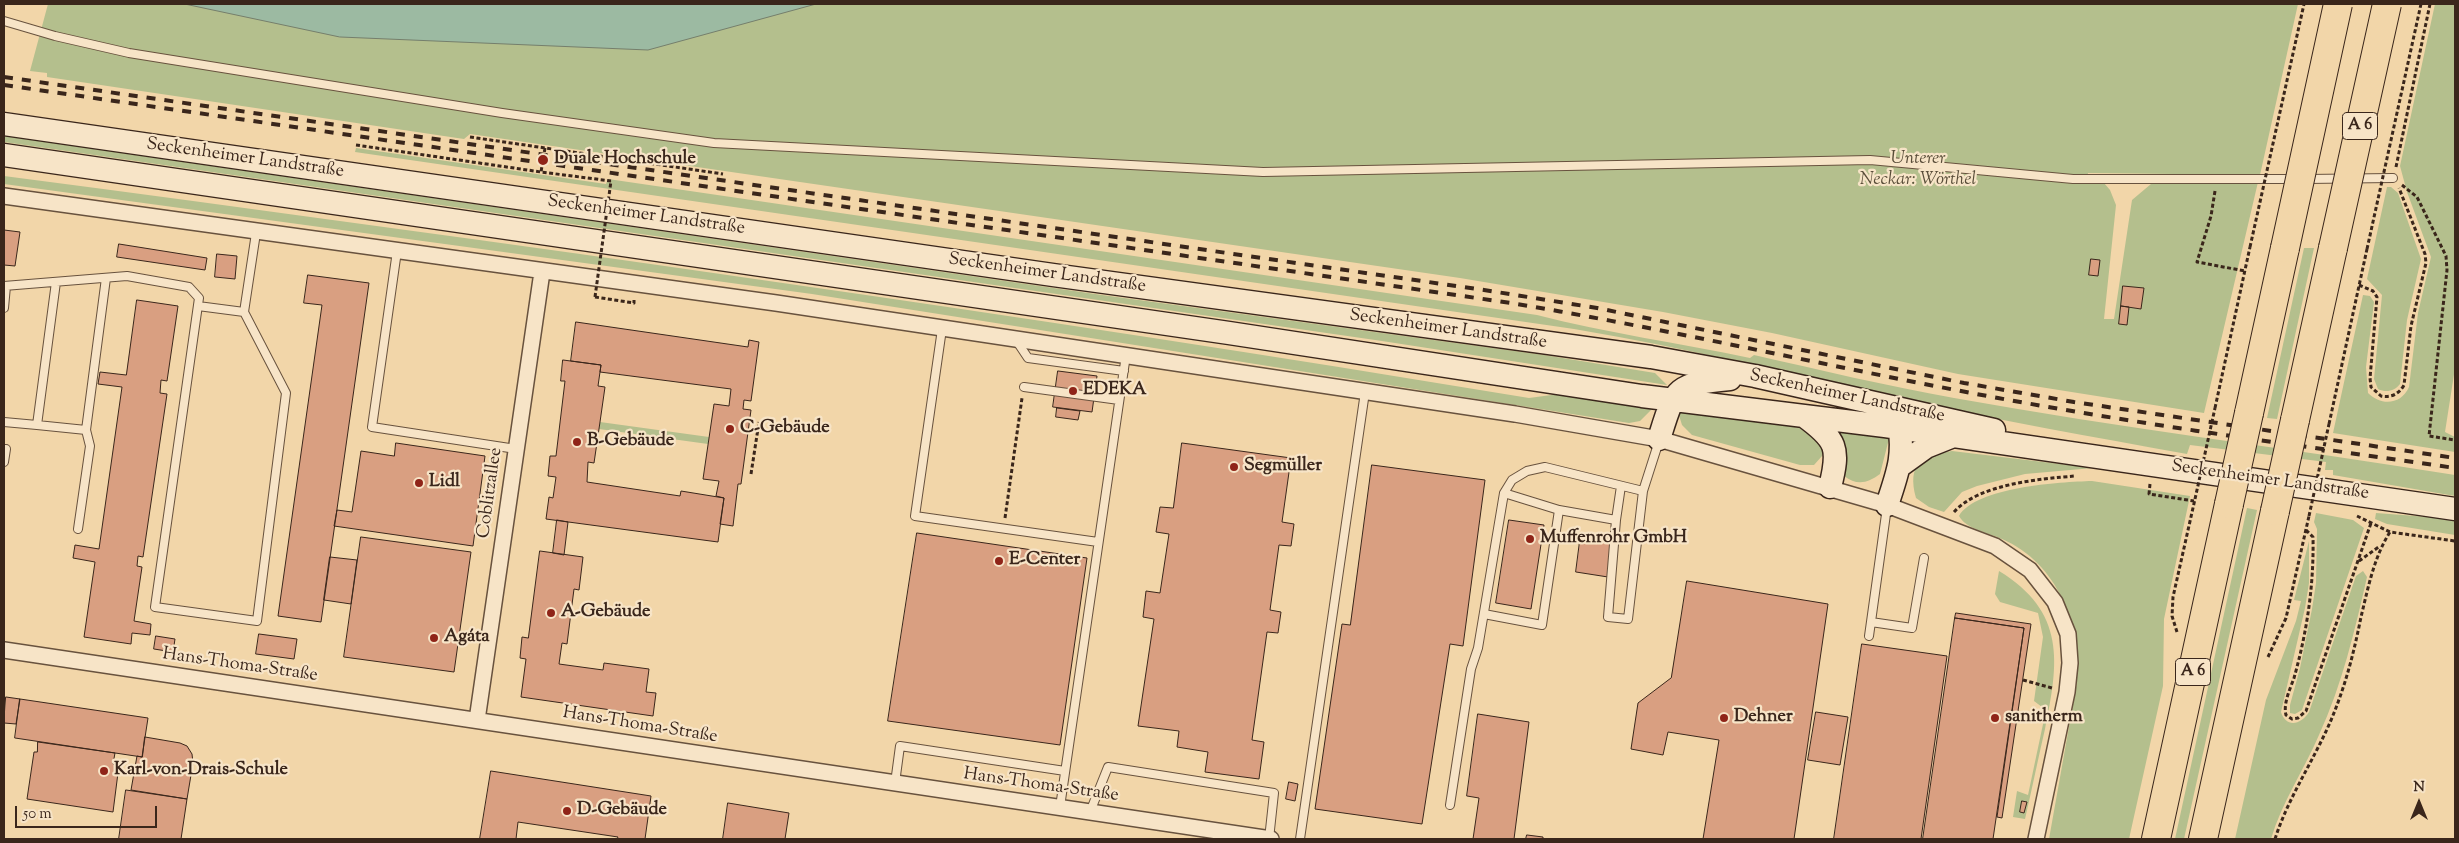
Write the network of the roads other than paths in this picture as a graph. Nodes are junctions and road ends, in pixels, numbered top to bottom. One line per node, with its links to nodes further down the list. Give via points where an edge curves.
1 (2338, 4): 62 (highway, A 6, bridge)
2 (2387, 4): 63 (highway, A 6, bridge)
3 (4, 21): 6 (lane, via 130,52 492,112 714,143 1264,172 1870,160 2073,179)
4 (4, 124): 21 (main road, Seckenheimer Landstraße, via 1053,275 1577,346)
5 (4, 155): 25 (main road, Seckenheimer Landstraße)
6 (2393, 178)
7 (4, 196): 8 (street)
8 (256, 233): 9 (street); 16 (lane)
9 (398, 252): 10 (street); 33 (lane, via 372,427)
10 (542, 272): 17 (street); 33 (street, Coblitzallee)
11 (106, 278): 12 (lane); 14 (lane, via 127,276 189,287 199,298); 30 (lane)
12 (56, 282): 13 (lane); 29 (lane)
13 (5, 286): 15 (lane)
14 (198, 306): 16 (lane); 16 (lane, via 155,607 257,621 286,393)
15 (4, 308)
16 (244, 312)
17 (942, 329): 18 (street); 47 (lane, via 915,516)
18 (1016, 340): 19 (street); 20 (lane, via 1028,358)
19 (1126, 355): 20 (lane); 23 (street)
20 (1124, 371): 24 (lane)
21 (1755, 376): 25 (main road, via 1703,381 1681,390); 27 (main road, Seckenheimer Landstraße)
22 (1024, 387): 24 (lane)
23 (1366, 392): 32 (street); 60 (lane)
24 (1119, 400): 47 (lane)
25 (1672, 400): 26 (main road, Seckenheimer Landstraße); 32 (main road)
26 (1803, 416): 27 (main road, Seckenheimer Landstraße); 39 (main road, via 1825,431 1835,448 1836,464)
27 (1899, 418): 31 (main road, Seckenheimer Landstraße); 35 (main road, Seckenheimer Landstraße, via 2026,437); 37 (main road)
28 (4, 422): 29 (lane)
29 (37, 425): 30 (lane)
30 (86, 430): 46 (lane, via 90,446)
31 (1951, 437): 35 (main road, Seckenheimer Landstraße); 37 (main road, via 1926,447)
32 (1660, 439): 39 (street); 40 (lane)
33 (516, 448): 53 (street, Coblitzallee)
34 (4, 449): 36 (lane)
35 (2085, 454): 43 (main road, Seckenheimer Landstraße)
36 (4, 462)
37 (1901, 465): 42 (main road)
38 (1621, 486): 40 (lane); 41 (lane, via 1545,467 1527,471 1512,480); 45 (lane)
39 (1830, 487): 42 (street)
40 (1643, 491): 45 (lane, via 1628,619 1608,617)
41 (1504, 493): 44 (lane); 49 (lane)
42 (1887, 505): 50 (lane); 61 (street, via 1995,546 2030,570 2055,602 2068,634 2070,663 2067,692)
43 (2455, 509)
44 (1559, 510): 45 (lane); 49 (lane, via 1542,625)
45 (1616, 520)
46 (78, 529)
47 (1098, 542): 54 (lane)
48 (1924, 558): 50 (lane, via 1912,628)
49 (1484, 614): 56 (lane, via 1471,669)
50 (1871, 622): 51 (lane)
51 (1869, 636)
52 (4, 650): 53 (street, Hans-Thoma-Straße)
53 (477, 720): 55 (street, Hans-Thoma-Straße)
54 (1065, 771): 55 (lane, via 900,746); 57 (lane)
55 (895, 783): 57 (street, Hans-Thoma-Straße)
56 (1450, 805)
57 (1060, 808): 58 (street, Hans-Thoma-Straße)
58 (1090, 812): 59 (street, Hans-Thoma-Straße); 59 (lane, via 1108,767 1274,793)
59 (1270, 839)
60 (1300, 839)
61 (2036, 839)
62 (2156, 839)
63 (2203, 839)

